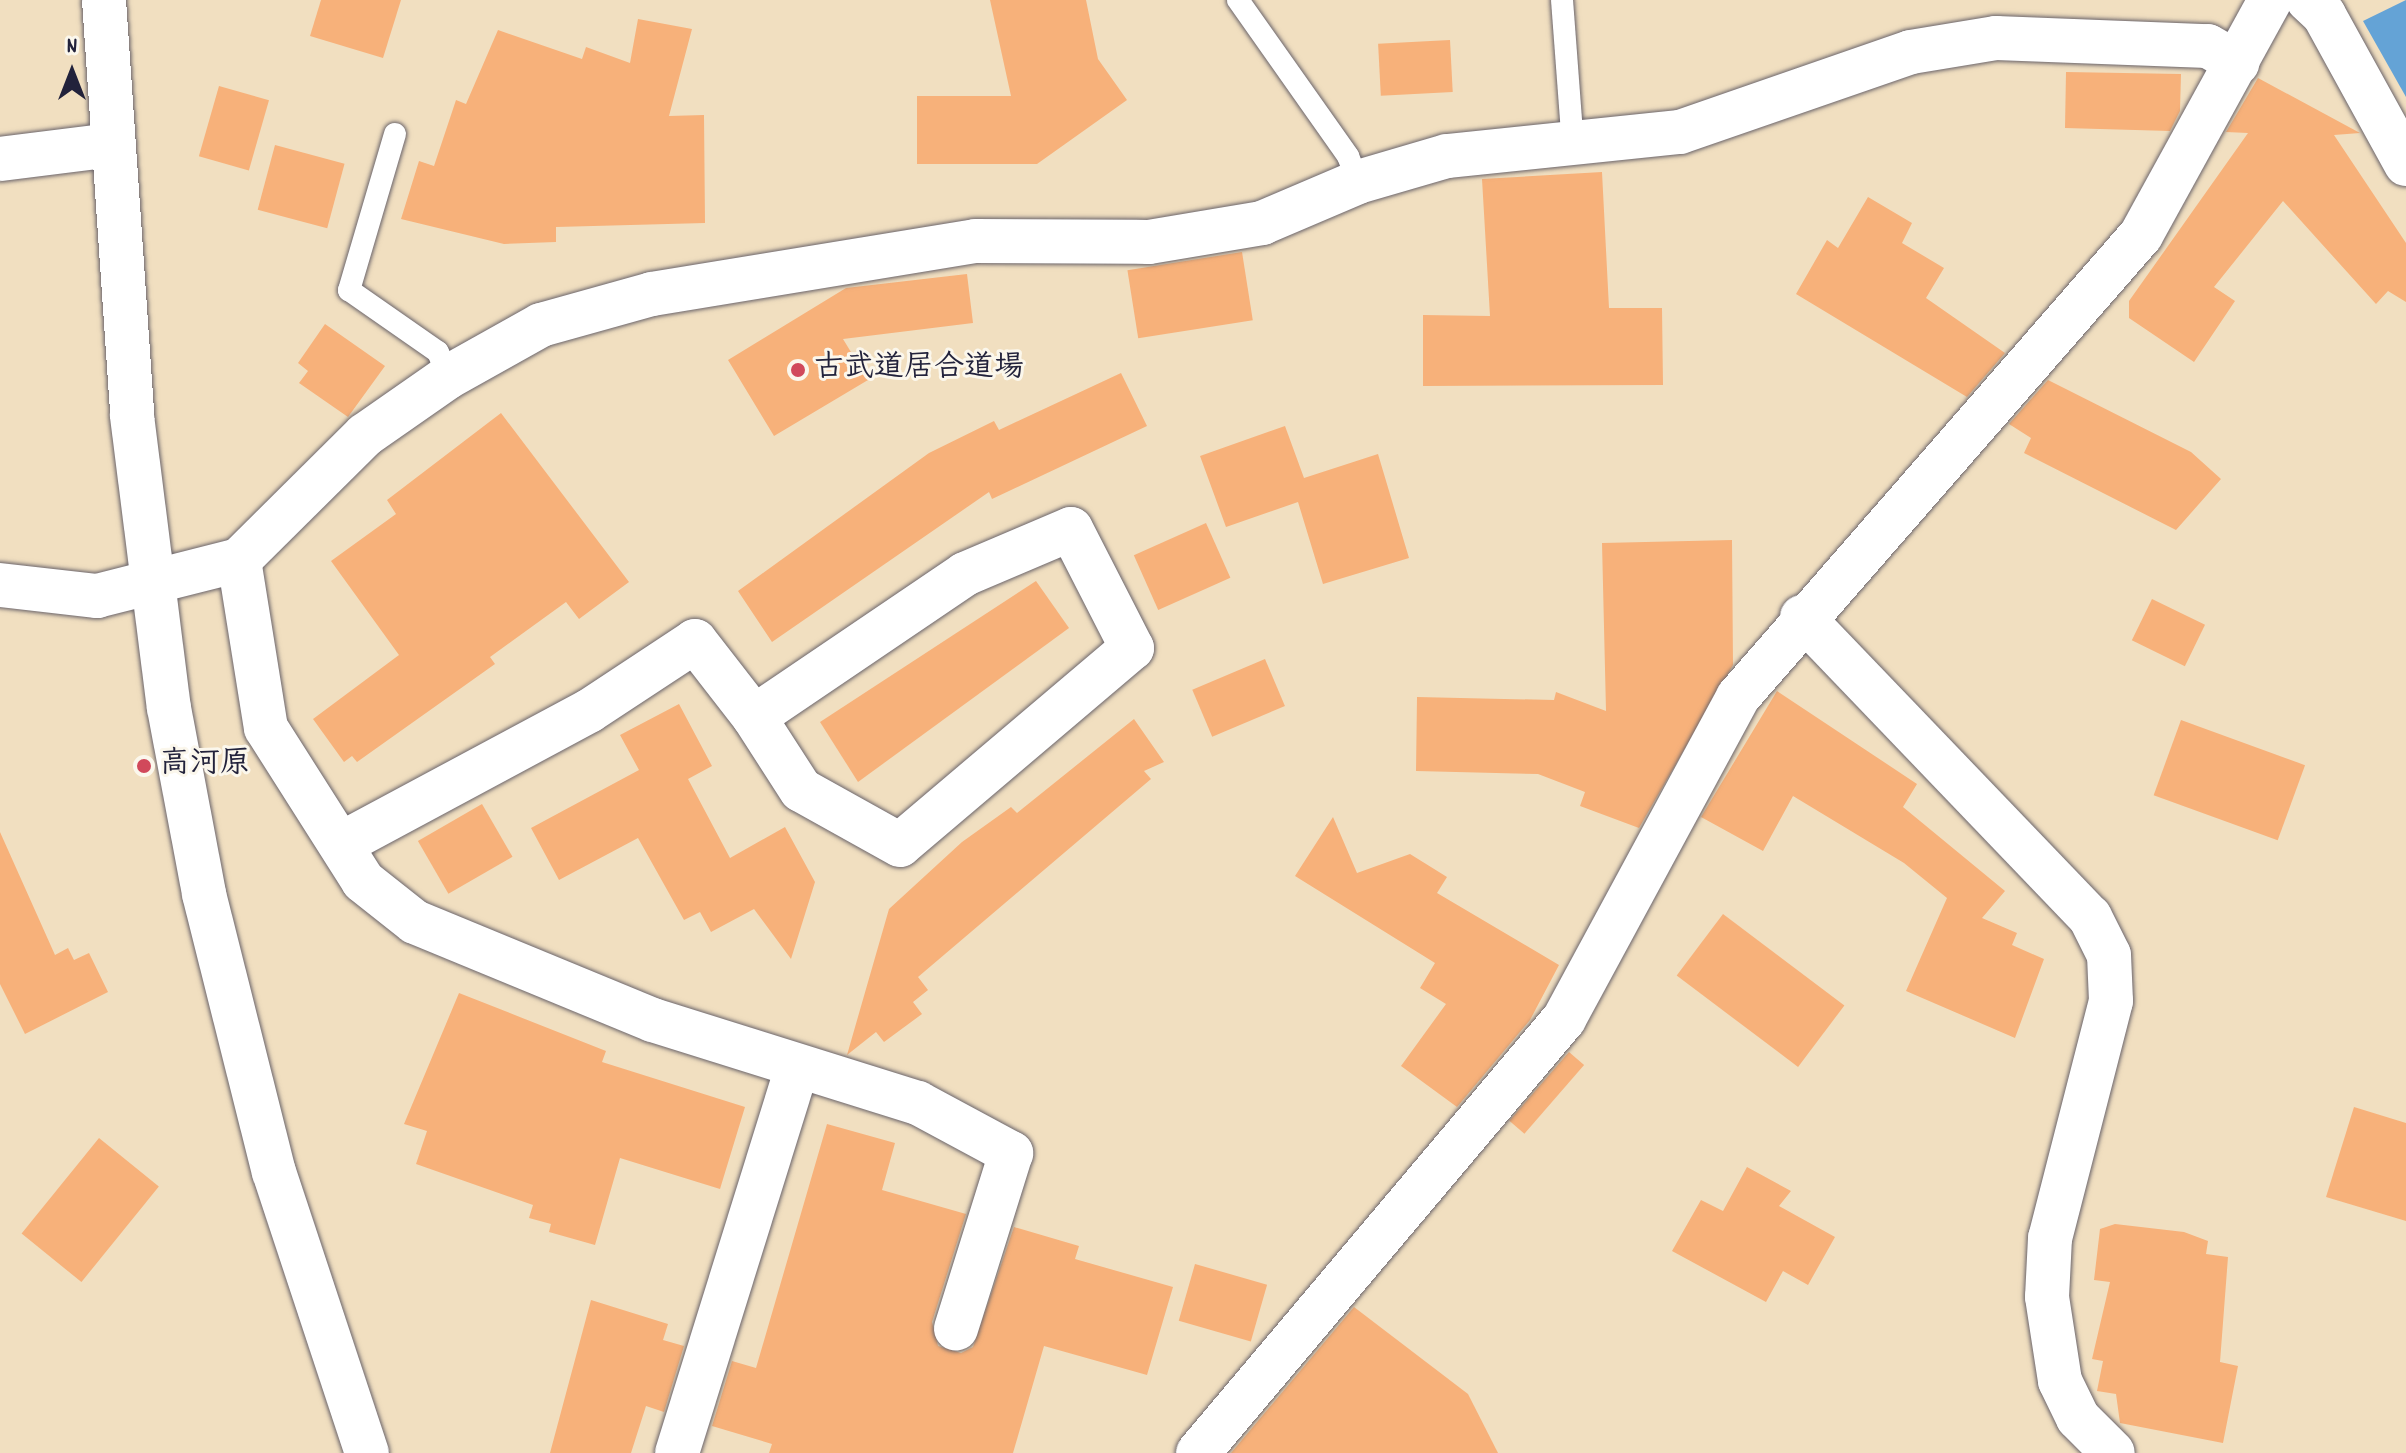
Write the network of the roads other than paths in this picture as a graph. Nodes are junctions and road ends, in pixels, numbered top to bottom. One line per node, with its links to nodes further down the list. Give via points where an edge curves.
1 (104, 0): 8 (street)
2 (1238, 0): 12 (lane, via 1348,156)
3 (1562, 0): 9 (lane)
4 (2270, 0): 6 (street)
5 (2308, 0): 11 (street, via 2324,15)
6 (2238, 63): 9 (street, via 2208,46 1996,38 1911,52 1680,132); 17 (street, via 2141,235 1932,482)
7 (395, 134): 13 (lane, via 349,290 438,352)
8 (113, 145): 10 (street); 15 (street)
9 (1573, 146): 12 (street, via 1447,156)
10 (0, 159)
11 (2406, 164)
12 (1358, 182): 13 (street, via 1262,223 1163,240 975,241 652,294 541,325)
13 (448, 377): 14 (street, via 365,435)
14 (239, 560): 15 (street); 19 (street, via 266,728)
15 (152, 583): 16 (street, via 97,596); 22 (street, via 204,894 274,1172)
16 (0, 585)
17 (1802, 617): 24 (street, via 1738,697 1564,1019); 25 (street, via 2090,917 2109,955 2111,1001 2050,1238 2047,1297 2060,1381 2078,1418)
18 (754, 717): 18 (street, via 965,574 1071,529 1132,648 900,845 801,790); 19 (street, via 695,641 589,711)
19 (341, 844): 20 (street, via 363,881 415,922 653,1020)
20 (797, 1067): 21 (street, via 918,1103 1011,1153); 23 (street)
21 (956, 1329)
22 (367, 1453)
23 (677, 1453)
24 (1198, 1453)
25 (2113, 1453)

